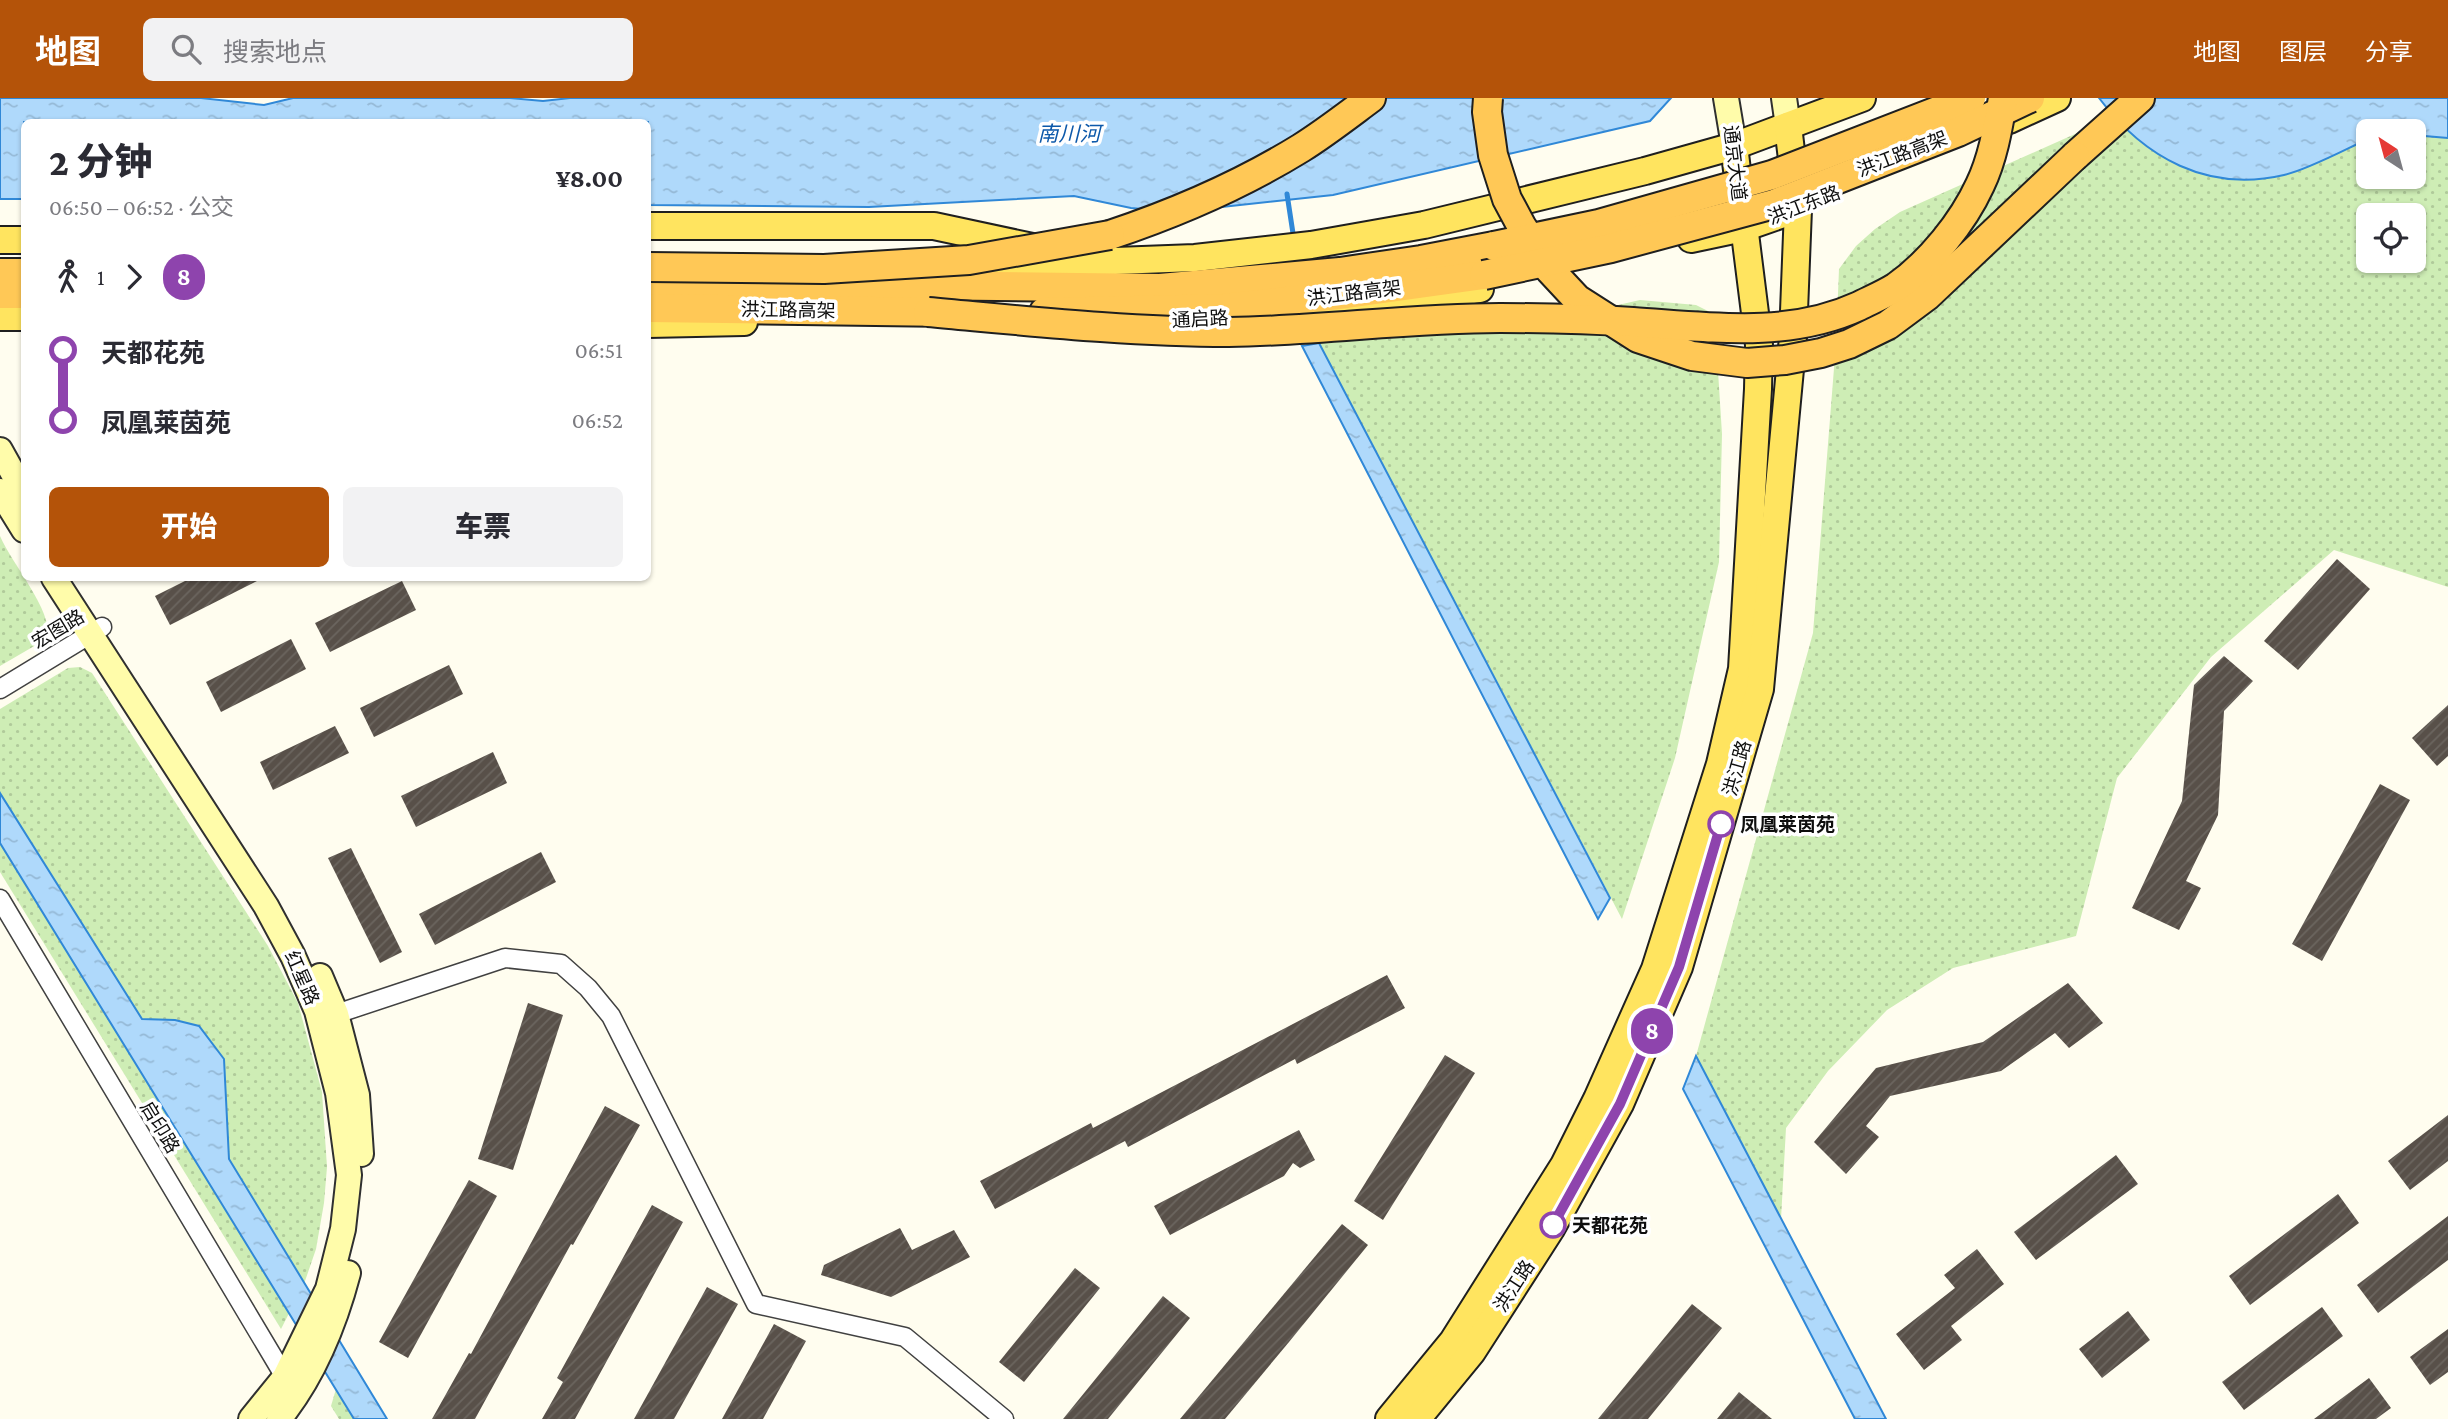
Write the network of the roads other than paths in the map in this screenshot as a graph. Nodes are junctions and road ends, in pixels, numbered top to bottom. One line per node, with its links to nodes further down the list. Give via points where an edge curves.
1 (1371, 98): 19 (highway, bridge, via 1300,148 1225,188 1169,215 1110,235 969,260 824,269)
2 (1489, 98): 10 (highway, bridge, via 1493,155 1507,199 1550,270 1577,299 1638,338 1692,356 1747,363 1821,353 1888,325 1927,296)
3 (1726, 98): 12 (main road, 通京大道)
4 (1784, 98): 11 (main road)
5 (1863, 98): 11 (main road)
6 (1971, 98): 23 (highway, 洪江路高架, bridge, via 1772,175 1599,225 1340,272 1160,288)
7 (2003, 98): 27 (highway, bridge, via 1981,184 1959,223 1896,287 1805,324 1752,329 1499,318 1233,332 1149,331)
8 (2030, 98): 27 (highway, 洪江路高架, bridge, via 1958,132 1774,204 1611,248 1484,275 1224,308)
9 (2057, 98): 13 (main road, 洪江东路)
10 (2140, 98)
11 (1788, 126): 12 (main road); 13 (main road)
12 (1734, 145): 15 (main road, 通京大道); 18 (main road, via 1424,225 1311,245)
13 (1798, 209): 15 (main road, 洪江东路); 46 (main road, 洪江路, via 1793,337 1760,689 1679,967 1620,1104 1551,1229 1472,1352)
14 (651, 226): 18 (main road, via 934,226 1075,257)
15 (1743, 228): 30 (main road, 通启路, via 1484,288 1356,309 1183,320); 45 (main road, 洪江路, via 1759,345 1758,389 1742,669 1720,764 1655,969 1597,1099 1569,1154 1453,1341)
16 (0, 240): 17 (main road)
17 (21, 240)
18 (1135, 260): 22 (main road, via 735,276)
19 (651, 267)
20 (0, 273): 21 (highway)
21 (21, 274)
22 (651, 275)
23 (651, 282)
24 (0, 295): 25 (highway)
25 (21, 295)
26 (651, 308): 27 (highway, 洪江路高架)
27 (928, 312)
28 (0, 317): 29 (main road)
29 (21, 317)
30 (651, 324)
31 (0, 450): 32 (main road)
32 (21, 488)
33 (0, 491): 34 (main road)
34 (21, 525)
35 (56, 581): 37 (main road, 红星路)
36 (74, 581): 37 (main road, 红星路)
37 (96, 630): 38 (street, 宏图路); 40 (main road, 红星路, via 285,909); 41 (main road, 红星路, via 266,906 317,1011 338,1093 348,1175 343,1229 328,1289)
38 (0, 688)
39 (0, 899): 41 (street, 启印路)
40 (336, 1014): 41 (main road, 红星路, via 357,1095 362,1177 359,1234 337,1315); 44 (street, via 505,958 561,964 611,1016 756,1304 905,1337)
41 (297, 1370): 42 (main road, 红星路); 43 (main road, 红星路)
42 (251, 1419)
43 (279, 1419)
44 (1004, 1419)
45 (1389, 1419)
46 (1417, 1419)

